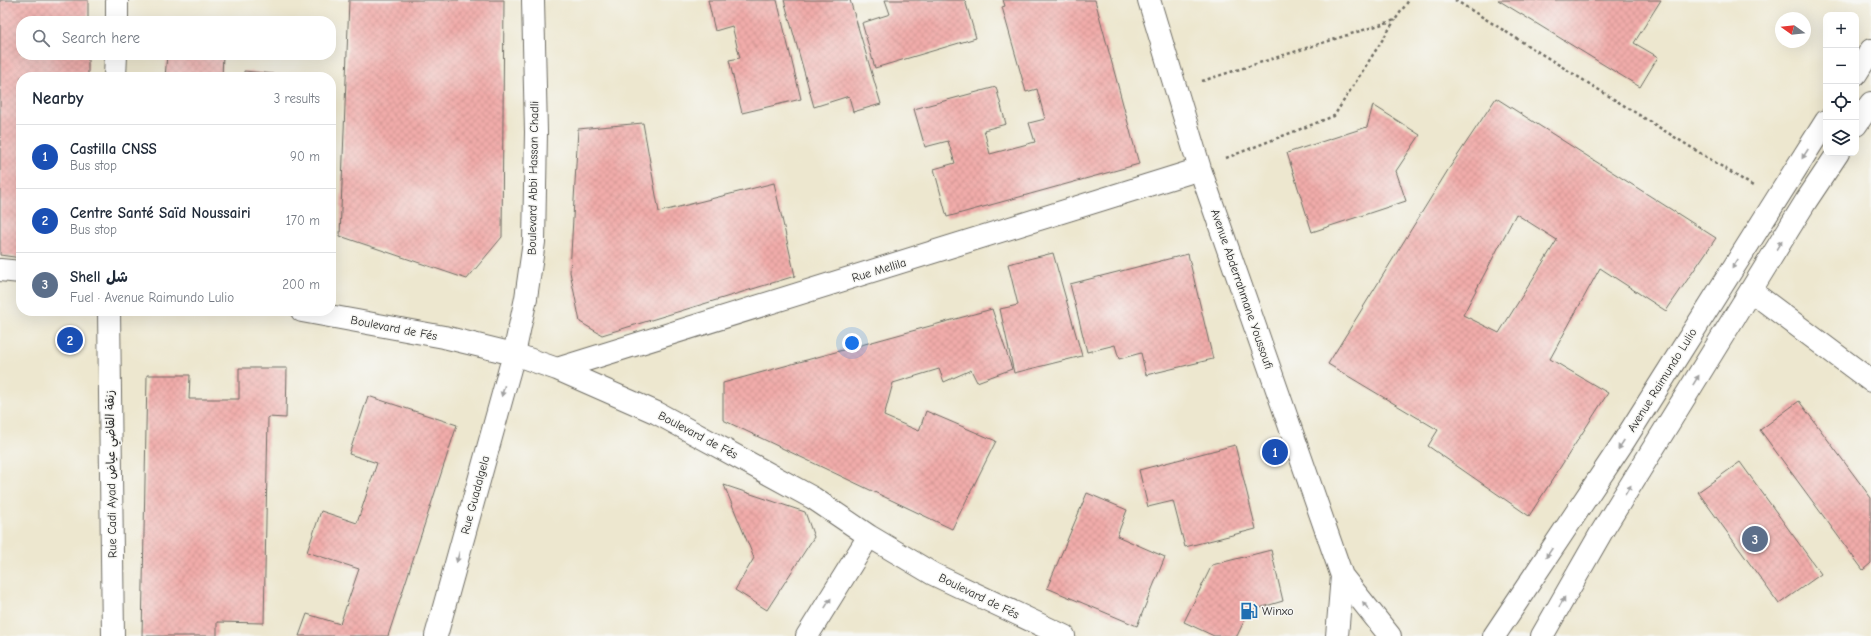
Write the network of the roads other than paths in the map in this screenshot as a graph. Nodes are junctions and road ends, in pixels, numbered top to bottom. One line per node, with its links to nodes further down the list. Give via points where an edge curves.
1 (117, 0): 4 (street)
2 (533, 0): 17 (street, Boulevard Abbi Hassan Chadli, via 536,132 534,242)
3 (1149, 0): 11 (street, Avenue Abderrahmane Youssoufi)
4 (117, 16)
5 (1871, 50): 7 (street)
6 (116, 60): 8 (street)
7 (1859, 69)
8 (116, 72)
9 (1823, 126): 28 (street, Avenue Raimundo Lulio, one-way to 28, via 1624,441)
10 (1836, 156): 14 (street, one-way to 10)
11 (1200, 169): 18 (street, Rue Mellila); 21 (street, Avenue Abderrahmane Youssoufi)
12 (0, 270): 13 (street)
13 (16, 272)
14 (1751, 291): 19 (street); 29 (street, one-way to 14, via 1601,533)
15 (109, 316): 22 (street, Rue Cadi Ayad زنقة القاضي عياض)
16 (329, 316): 17 (street, Boulevard de Fés, via 444,337)
17 (514, 354): 18 (street, Boulevard de Fés); 23 (street, Rue Guadalgela, one-way to 23)
18 (557, 369): 20 (street, Boulevard de Fés, via 657,413 750,462 813,498)
19 (1871, 382)
20 (869, 536): 24 (street, one-way to 20); 25 (street, Boulevard de Fés, via 933,574)
21 (1342, 576): 26 (street, Avenue Abderrahmane Youssoufi); 27 (street, Avenue Abderrahmane Youssoufi, one-way to 21)
22 (113, 636)
23 (436, 636)
24 (807, 636)
25 (1064, 636)
26 (1337, 636)
27 (1390, 636)
28 (1494, 636)
29 (1542, 636)

